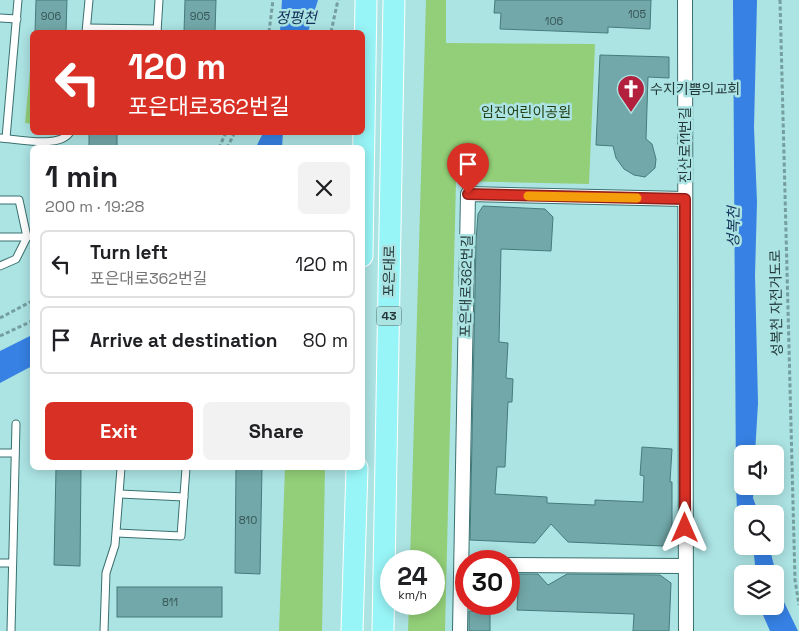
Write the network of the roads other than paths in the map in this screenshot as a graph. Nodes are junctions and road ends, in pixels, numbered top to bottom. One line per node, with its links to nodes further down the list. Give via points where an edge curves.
1 (18, 0): 8 (lane)
2 (89, 0): 9 (lane)
3 (159, 0): 10 (lane)
4 (366, 0): 11 (main road, 포은대로)
5 (394, 0): 38 (main road, 포은대로 / 43)
6 (685, 0): 14 (street, 진산로11번길)
7 (0, 18): 8 (lane)
8 (16, 19): 13 (lane)
9 (87, 30)
10 (157, 30)
11 (365, 64)
12 (68, 135): 13 (lane, via 54,143)
13 (3, 138)
14 (685, 199): 28 (street, 포은대로362번길, via 468,194); 32 (street, 진산로11번길)
15 (0, 200): 17 (lane, via 19,200)
16 (0, 237): 17 (lane)
17 (27, 237): 18 (lane, via 16,259)
18 (0, 266)
19 (16, 424): 21 (lane)
20 (0, 453): 21 (lane)
21 (15, 453): 30 (lane)
22 (121, 470): 25 (lane)
23 (186, 470): 26 (lane)
24 (356, 470): 37 (main road)
25 (120, 494): 26 (lane); 27 (lane)
26 (184, 497): 27 (lane, via 182,536)
27 (117, 533): 36 (lane, via 106,573)
28 (464, 550)
29 (0, 563): 30 (lane)
30 (12, 563): 35 (lane)
31 (520, 565): 32 (street)
32 (685, 566): 34 (street, 진산로11번길)
33 (461, 615): 39 (street, 포은대로362번길)
34 (686, 625): 40 (street, 진산로11번길)
35 (11, 631)
36 (104, 631)
37 (352, 631)
38 (383, 631)
39 (460, 631)
40 (695, 631)

